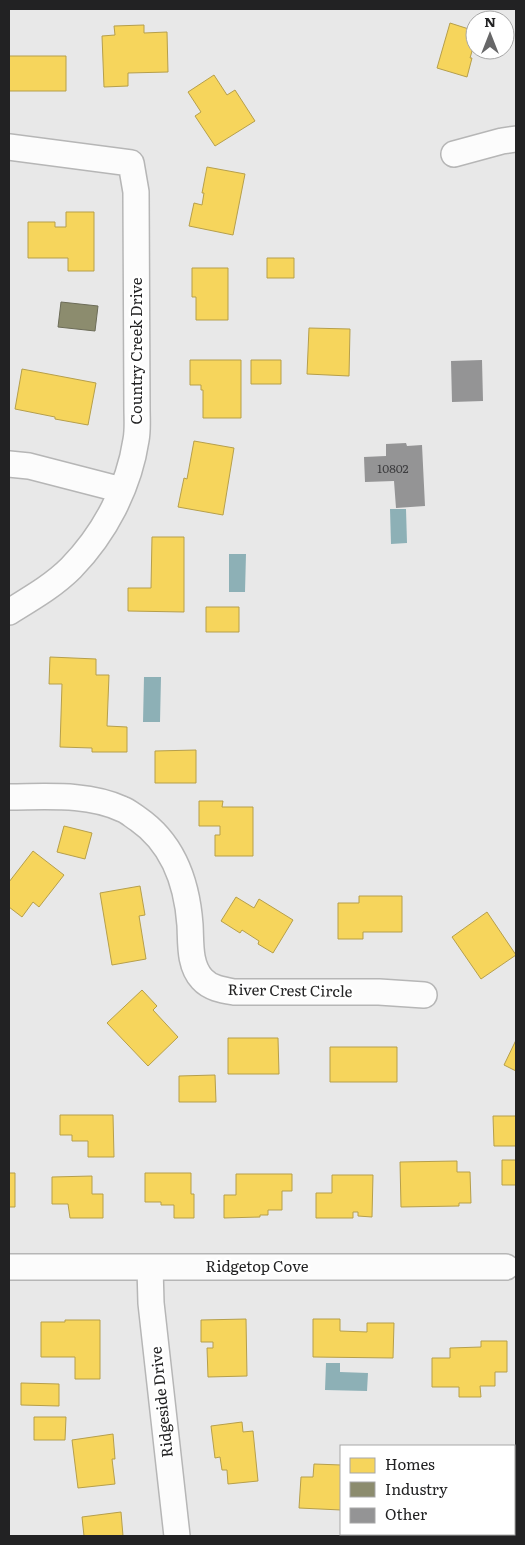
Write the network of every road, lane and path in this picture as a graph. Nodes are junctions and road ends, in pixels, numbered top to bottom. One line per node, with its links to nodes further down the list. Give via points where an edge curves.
1 (516, 139): 3 (street)
2 (9, 147): 5 (street, Country Creek Drive, via 131,163 136,192 137,437 132,464)
3 (454, 154)
4 (9, 464): 5 (street, via 29,466)
5 (122, 490): 6 (street, Country Creek Drive, via 108,520 89,548 49,586)
6 (9, 612)
7 (9, 797): 8 (street, River Crest Circle, via 72,797 98,801 123,809 144,824 162,841 176,863 185,886 193,962 203,980 212,986 234,992)
8 (424, 995)
9 (9, 1267): 10 (street, Ridgetop Cove)
10 (150, 1267): 11 (street, Ridgetop Cove); 12 (street, Ridgeside Drive, via 151,1303)
11 (506, 1267)
12 (177, 1536)

